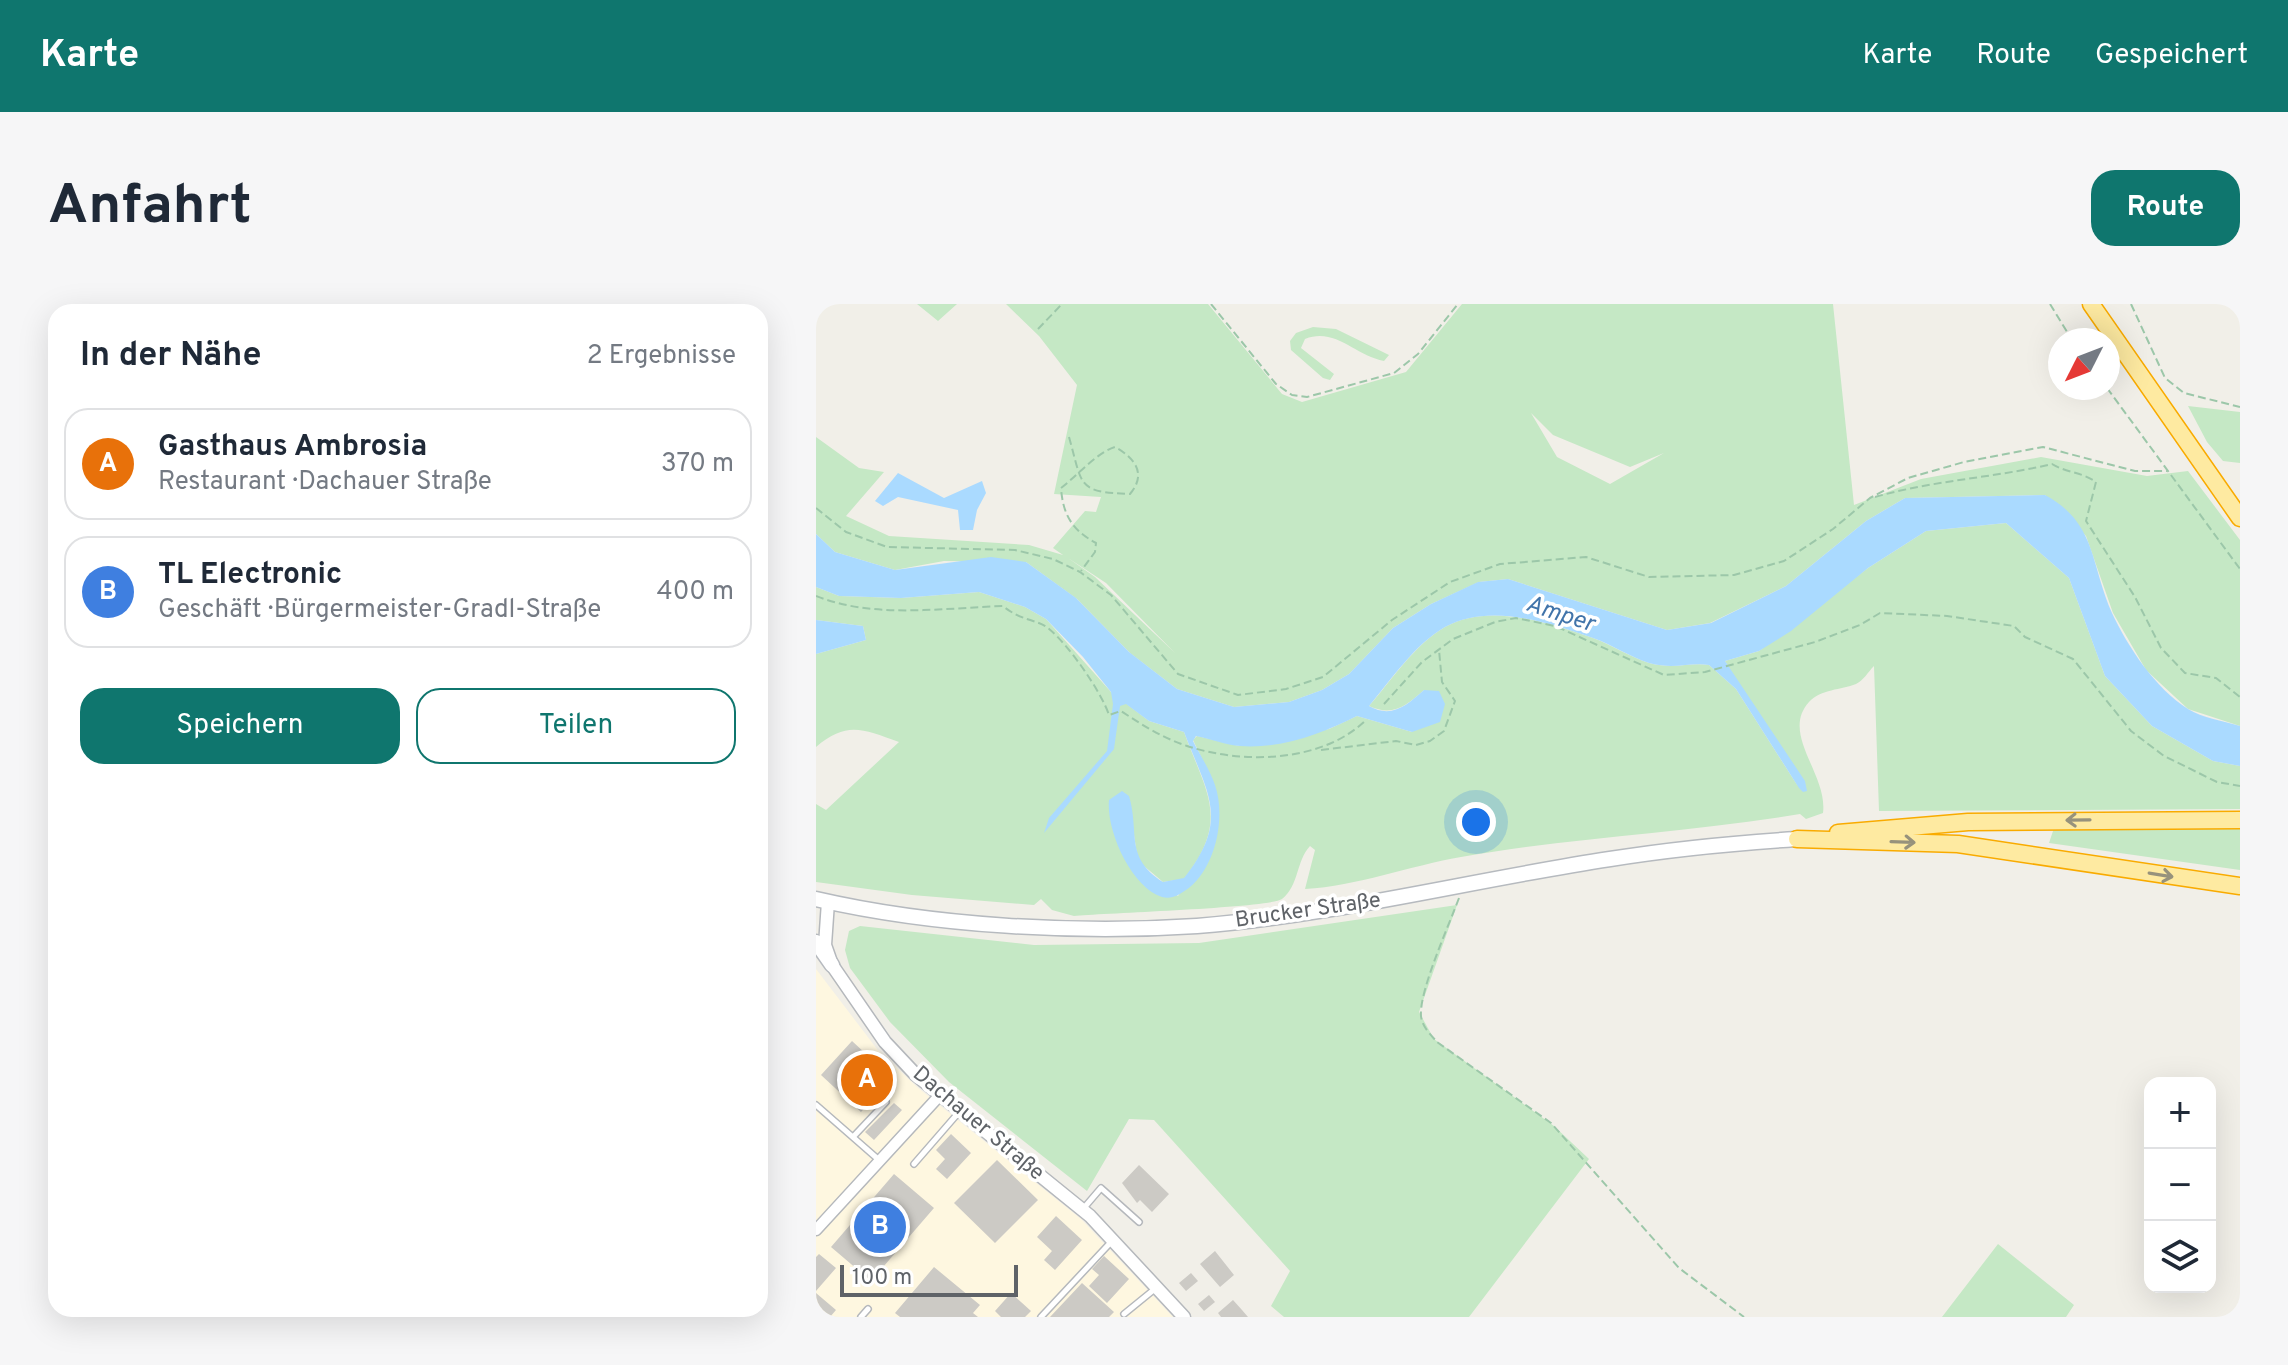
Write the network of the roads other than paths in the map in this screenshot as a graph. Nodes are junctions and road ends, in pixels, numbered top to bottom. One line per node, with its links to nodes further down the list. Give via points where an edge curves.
1 (2091, 304): 2 (highway)
2 (2240, 518)
3 (2240, 820): 4 (highway, one-way to 4, via 1968,822)
4 (1797, 839): 5 (highway, one-way to 5, via 1958,844); 6 (main road, Brucker Straße, via 1610,859 1251,920 1130,929 969,921)
5 (2240, 886)
6 (822, 901): 8 (street, Dachauer Straße)
7 (816, 942): 8 (main road)
8 (832, 965): 9 (street, Dachauer Straße, via 885,1042)
9 (941, 1094): 12 (street, Dachauer Straße); 14 (street)
10 (886, 1102): 13 (lane)
11 (816, 1105): 13 (lane)
12 (961, 1110): 15 (lane); 16 (street, Dachauer Straße)
13 (853, 1137): 14 (lane)
14 (880, 1161): 18 (street)
15 (914, 1164)
16 (1082, 1210): 17 (lane, via 1101,1188); 19 (street, Dachauer Straße)
17 (1139, 1222)
18 (816, 1230)
19 (1113, 1241): 20 (street, Dachauer Straße); 24 (lane)
20 (1157, 1288): 22 (lane); 25 (street, Dachauer Straße)
21 (868, 1309): 23 (lane)
22 (1124, 1314)
23 (861, 1317)
24 (1041, 1317)
25 (1184, 1317)

